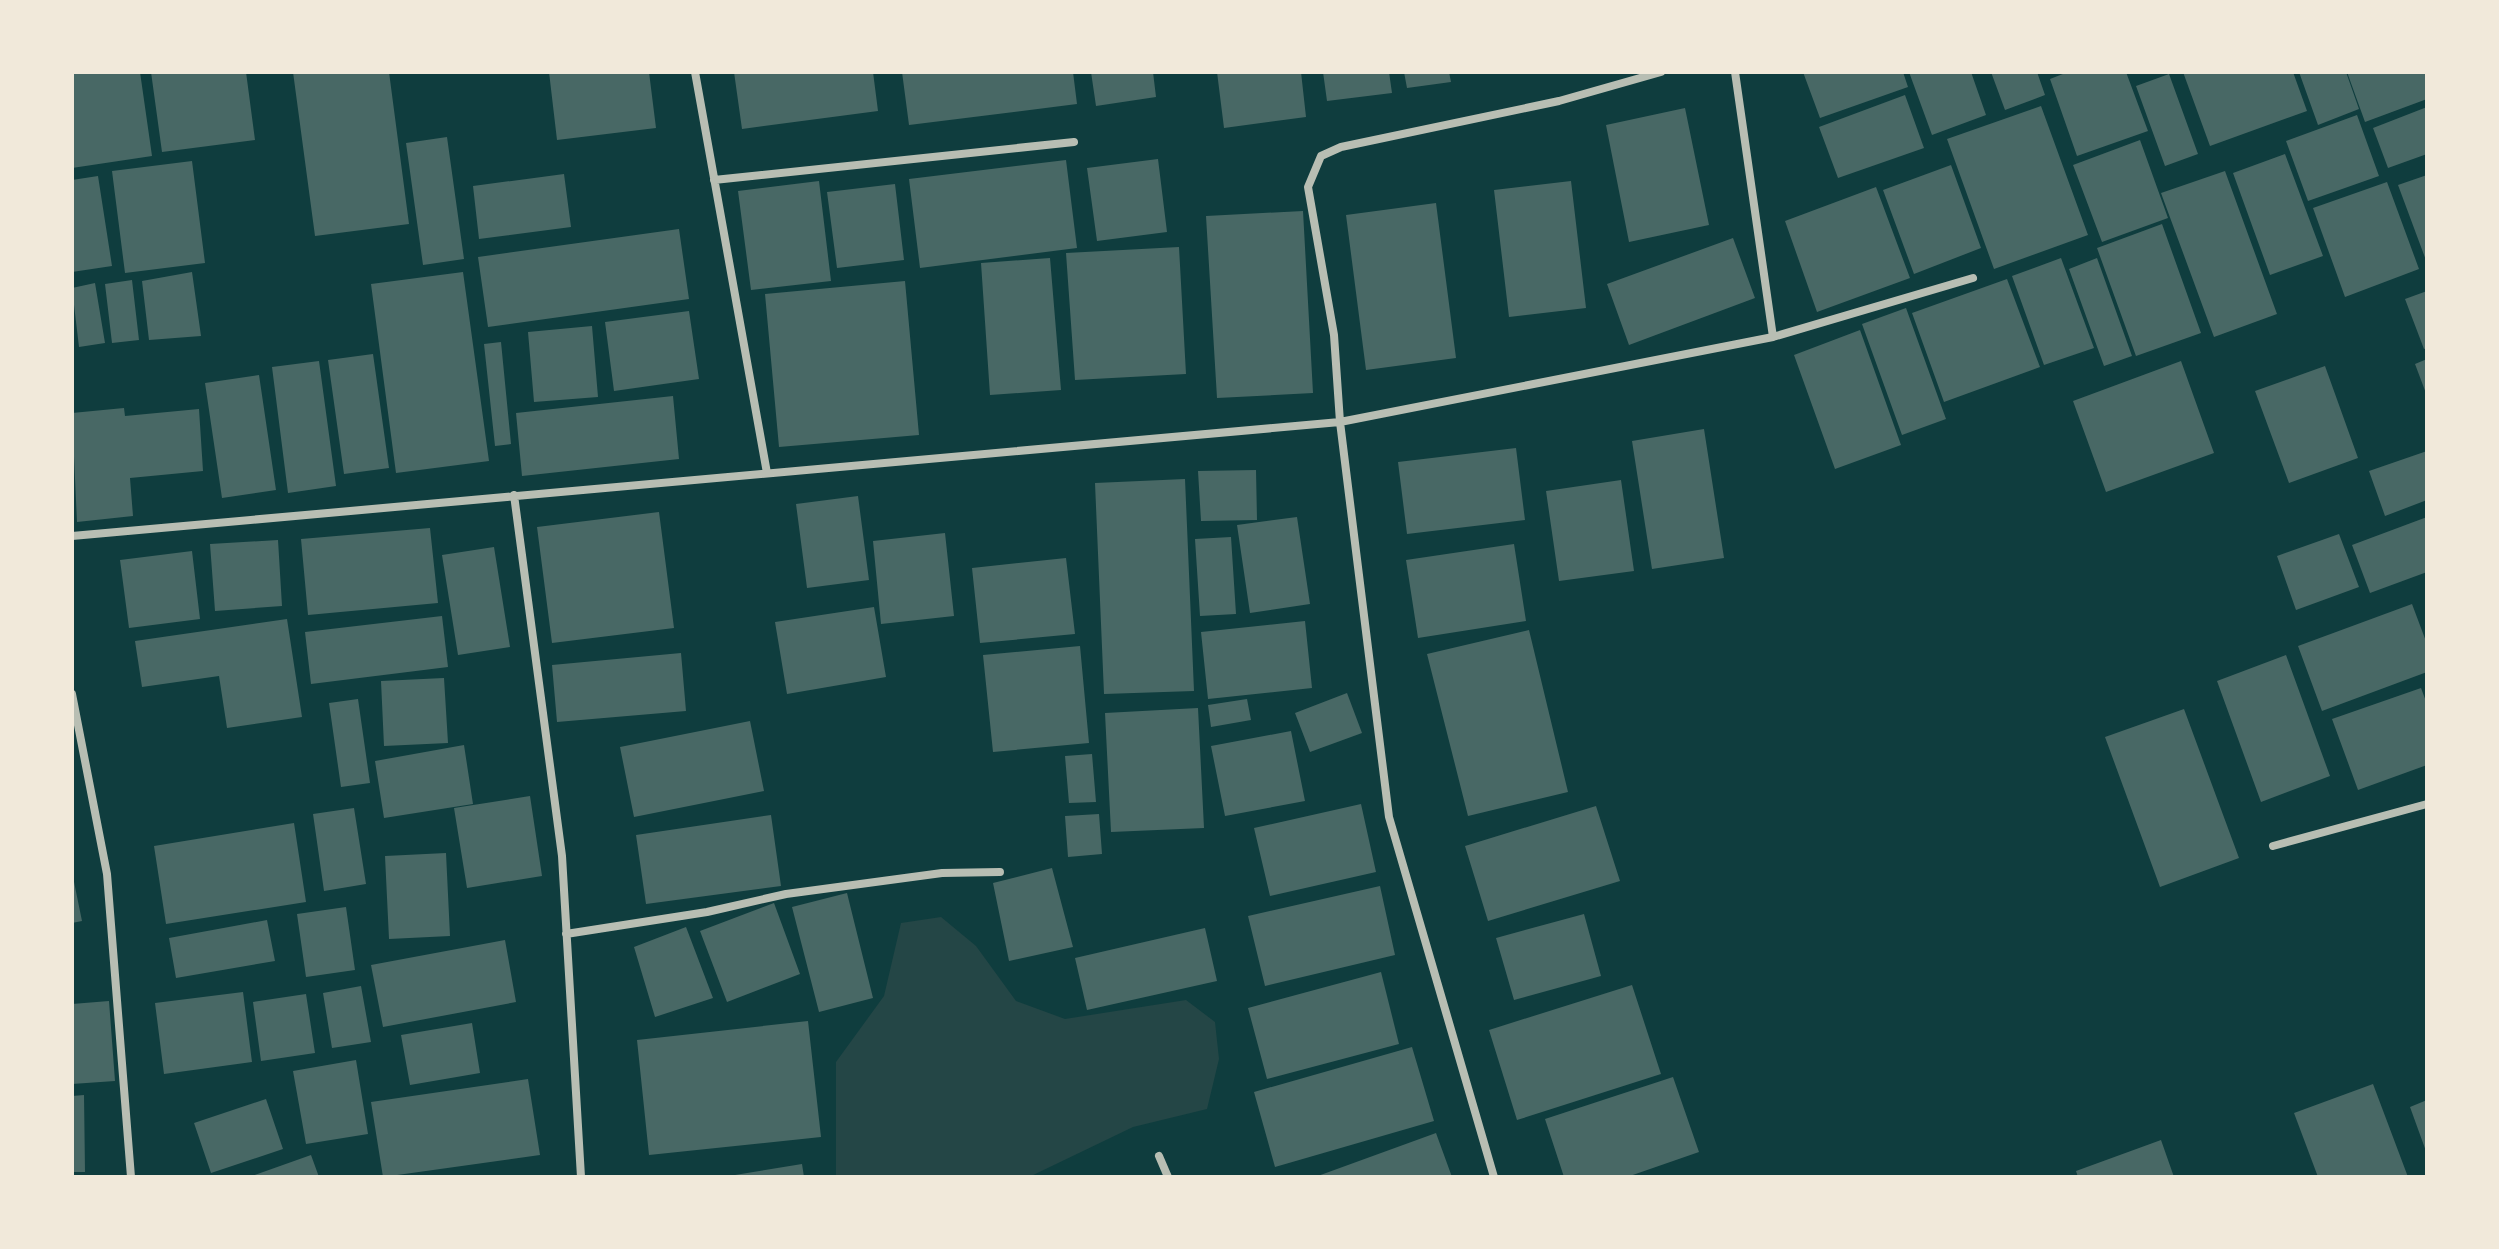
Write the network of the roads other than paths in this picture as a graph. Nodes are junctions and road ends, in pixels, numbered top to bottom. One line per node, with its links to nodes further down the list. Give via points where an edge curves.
1 (695, 72): 5 (street)
2 (1661, 72): 8 (street, via 1321,156 1308,187 1334,335)
3 (1735, 72): 7 (street)
4 (1074, 142): 5 (street)
5 (714, 180): 9 (street)
6 (1973, 278): 7 (street)
7 (1773, 337): 8 (street)
8 (1340, 422): 9 (street); 21 (street, via 1389,817)
9 (767, 473): 10 (street)
10 (514, 495): 11 (street); 16 (street, via 562,856)
11 (72, 536)
12 (72, 694): 18 (street, via 107,874)
13 (2427, 804): 14 (street)
14 (2273, 846)
15 (1000, 872): 16 (street, via 942,873 786,894)
16 (566, 934): 19 (street)
17 (1159, 1156): 20 (street)
18 (131, 1177)
19 (581, 1177)
20 (1168, 1177)
21 (1494, 1177)

